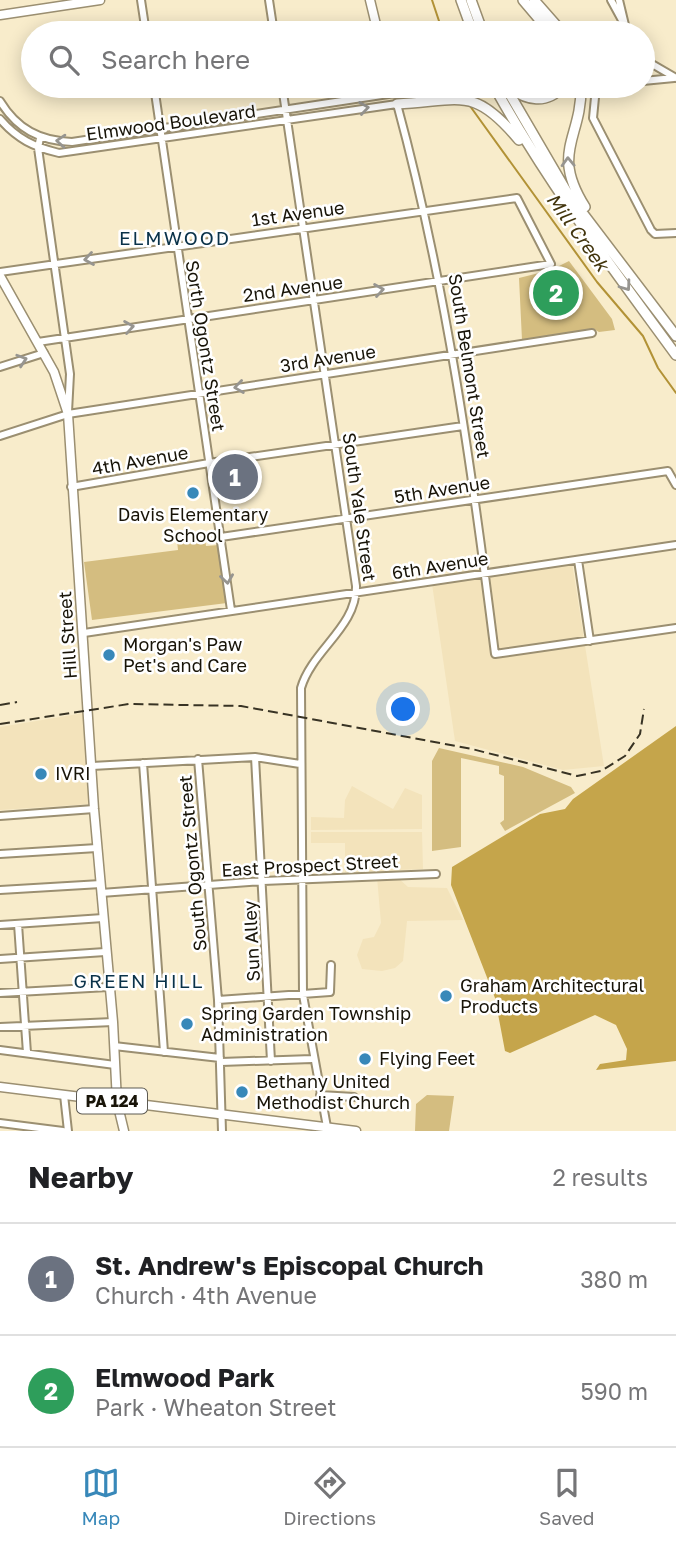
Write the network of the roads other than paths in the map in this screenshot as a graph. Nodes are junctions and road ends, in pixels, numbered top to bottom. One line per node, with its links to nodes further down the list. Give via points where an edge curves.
1 (100, 0): 11 (main road)
2 (141, 0): 12 (street)
3 (269, 0): 13 (street)
4 (370, 0): 14 (main road)
5 (461, 0): 15 (highway)
6 (471, 0): 16 (highway)
7 (523, 0): 17 (highway)
8 (534, 0): 18 (highway)
9 (611, 0): 19 (street)
10 (619, 0): 20 (street)
11 (0, 15)
12 (144, 21)
13 (272, 21)
14 (376, 21)
15 (467, 21)
16 (479, 21)
17 (541, 21)
18 (552, 21)
19 (622, 21)
20 (625, 21)
21 (655, 66): 22 (street)
22 (676, 79): 23 (street)
23 (655, 80)
24 (156, 98): 39 (street, Sorth Ogontz Street)
25 (284, 98): 36 (street, South Yale Street)
26 (351, 98): 36 (street, Elmwood Boulevard)
27 (396, 98): 35 (main road, South Belmont Street)
28 (450, 98): 35 (highway)
29 (462, 98): 43 (highway, via 497,113)
30 (501, 98): 43 (highway)
31 (513, 98): 47 (highway, via 568,194)
32 (580, 98): 47 (highway, one-way to 32, via 569,177 569,142)
33 (595, 98): 46 (street, via 593,118 655,234)
34 (0, 101): 40 (street, Elmwood Boulevard, via 9,117)
35 (397, 104): 38 (street, Elmwood Boulevard, one-way to 35); 44 (street, South Belmont Street)
36 (286, 110): 38 (street, South Yale Street); 39 (street, Elmwood Boulevard)
37 (0, 119): 42 (street, Elmwood Boulevard, via 15,136)
38 (287, 120): 41 (street, Elmwood Boulevard); 45 (street, South Yale Street)
39 (160, 128): 40 (street, Elmwood Boulevard, one-way to 40, via 72,142); 41 (street, Sorth Ogontz Street)
40 (40, 138): 42 (street, Hill Street)
41 (161, 138): 42 (street, Elmwood Boulevard, via 59,153); 48 (street, Sorth Ogontz Street)
42 (38, 148): 50 (street, Hill Street)
43 (540, 166): 61 (highway, one-way to 61)
44 (423, 210): 45 (street, 1st Avenue); 49 (street, 1st Avenue, via 517,198); 52 (street, South Belmont Street)
45 (304, 227): 48 (street, 1st Avenue); 53 (street, South Yale Street)
46 (676, 233)
47 (608, 244): 56 (highway)
48 (176, 246): 50 (street, 1st Avenue, one-way to 50); 54 (street, Sorth Ogontz Street)
49 (551, 264): 52 (street, 2nd Avenue)
50 (55, 265): 51 (street, 1st Avenue); 57 (street, Hill Street)
51 (0, 274): 58 (main road)
52 (440, 281): 53 (street, 2nd Avenue, one-way to 52); 60 (street, South Belmont Street)
53 (314, 300): 54 (street, 2nd Avenue); 63 (street, South Yale Street)
54 (187, 318): 57 (street, 2nd Avenue, one-way to 54); 64 (street, Sorth Ogontz Street)
55 (592, 333): 60 (street, 3rd Avenue)
56 (676, 336)
57 (65, 337): 58 (street, 2nd Avenue); 65 (street, Hill Street, via 72,390)
58 (38, 342): 59 (main road)
59 (44, 353): 62 (street, one-way to 59); 65 (main road)
60 (452, 353): 63 (street, 3rd Avenue); 66 (street, South Belmont Street)
61 (676, 355)
62 (0, 367)
63 (327, 374): 64 (street, 3rd Avenue, one-way to 64); 68 (street, South Yale Street)
64 (198, 393): 65 (street, 3rd Avenue); 69 (street, Sorth Ogontz Street)
65 (68, 414): 67 (street, 3rd Avenue); 71 (main road, Hill Street)
66 (463, 426): 68 (street, 4th Avenue); 72 (street, South Belmont Street)
67 (0, 436)
68 (336, 446): 69 (street, 4th Avenue); 73 (street, South Yale Street)
69 (209, 463): 71 (street, 4th Avenue); 74 (street, Sorth Ogontz Street)
70 (676, 485): 72 (street, 5th Avenue, via 668,471)
71 (71, 487): 81 (main road, Hill Street)
72 (475, 499): 73 (street, 5th Avenue); 77 (street, South Belmont Street)
73 (347, 519): 74 (street, 5th Avenue); 78 (street, South Yale Street)
74 (220, 537): 79 (street, Sorth Ogontz Street, one-way to 79)
75 (676, 545): 76 (street, 6th Avenue)
76 (578, 560): 77 (street, 6th Avenue); 82 (street)
77 (486, 573): 78 (street, 6th Avenue); 82 (street, South Belmont Street, via 495,654)
78 (356, 592): 79 (street, 6th Avenue); 86 (street, South Yale Street, via 345,623 305,673)
79 (231, 610): 81 (street, 6th Avenue)
80 (676, 628): 82 (street)
81 (84, 633): 87 (main road, Hill Street)
82 (590, 641)
83 (255, 757): 84 (street); 86 (street); 94 (street, Sun Alley)
84 (198, 760): 85 (street); 95 (street, South Ogontz Street)
85 (143, 763): 87 (street); 97 (street)
86 (300, 764): 93 (street, South Yale Street)
87 (92, 766): 88 (main road, Hill Street)
88 (94, 809): 89 (street); 90 (main road, Hill Street)
89 (0, 816)
90 (97, 848): 91 (street); 96 (main road, Hill Street)
91 (0, 854)
92 (436, 874): 93 (street, East Prospect Street)
93 (300, 880): 94 (street, East Prospect Street); 109 (street, South Yale Street)
94 (263, 881): 95 (street, East Prospect Street); 110 (street, Sun Alley)
95 (208, 886): 97 (street, East Prospect Street); 111 (street, South Ogontz Street)
96 (101, 888): 97 (street, East Prospect Street); 98 (street, East Prospect Street); 99 (main road, Hill Street)
97 (154, 888): 117 (street)
98 (0, 890)
99 (103, 918): 100 (street); 102 (main road, Hill Street)
100 (18, 924): 101 (street); 103 (street)
101 (0, 925)
102 (105, 952): 103 (street); 106 (main road, Hill Street)
103 (20, 958): 104 (street); 107 (street)
104 (0, 959)
105 (331, 965): 109 (street, via 330,992)
106 (108, 987): 107 (street); 112 (main road, Hill Street)
107 (22, 991): 108 (street); 113 (street)
108 (0, 993)
109 (303, 995): 110 (street); 119 (street, South Yale Street)
110 (270, 997): 111 (street); 121 (street, Sun Alley)
111 (218, 1000): 120 (street, South Ogontz Street)
112 (113, 1022): 113 (street); 115 (main road, Hill Street)
113 (25, 1025): 114 (street); 118 (street)
114 (0, 1027)
115 (114, 1046): 117 (street); 122 (main road, Hill Street)
116 (0, 1050): 118 (street)
117 (164, 1052): 120 (street)
118 (27, 1053): 122 (street)
119 (312, 1059): 121 (street); 125 (street, South Yale Street)
120 (220, 1060): 121 (street); 128 (street, South Ogontz Street)
121 (271, 1061)
122 (115, 1065): 127 (main road, Hill Street)
123 (0, 1087): 124 (main road, PA 124)
124 (64, 1095): 127 (main road, PA 124); 132 (street)
125 (320, 1095): 126 (street); 130 (street, South Yale Street)
126 (354, 1097)
127 (117, 1102): 128 (main road, PA 124); 133 (main road, Hill Street)
128 (224, 1116): 130 (main road, PA 124); 134 (street, South Ogontz Street)
129 (0, 1123): 131 (street)
130 (327, 1127): 135 (main road, PA 124)
131 (31, 1129): 132 (street)
132 (65, 1131)
133 (124, 1131)
134 (222, 1131)
135 (356, 1131)

